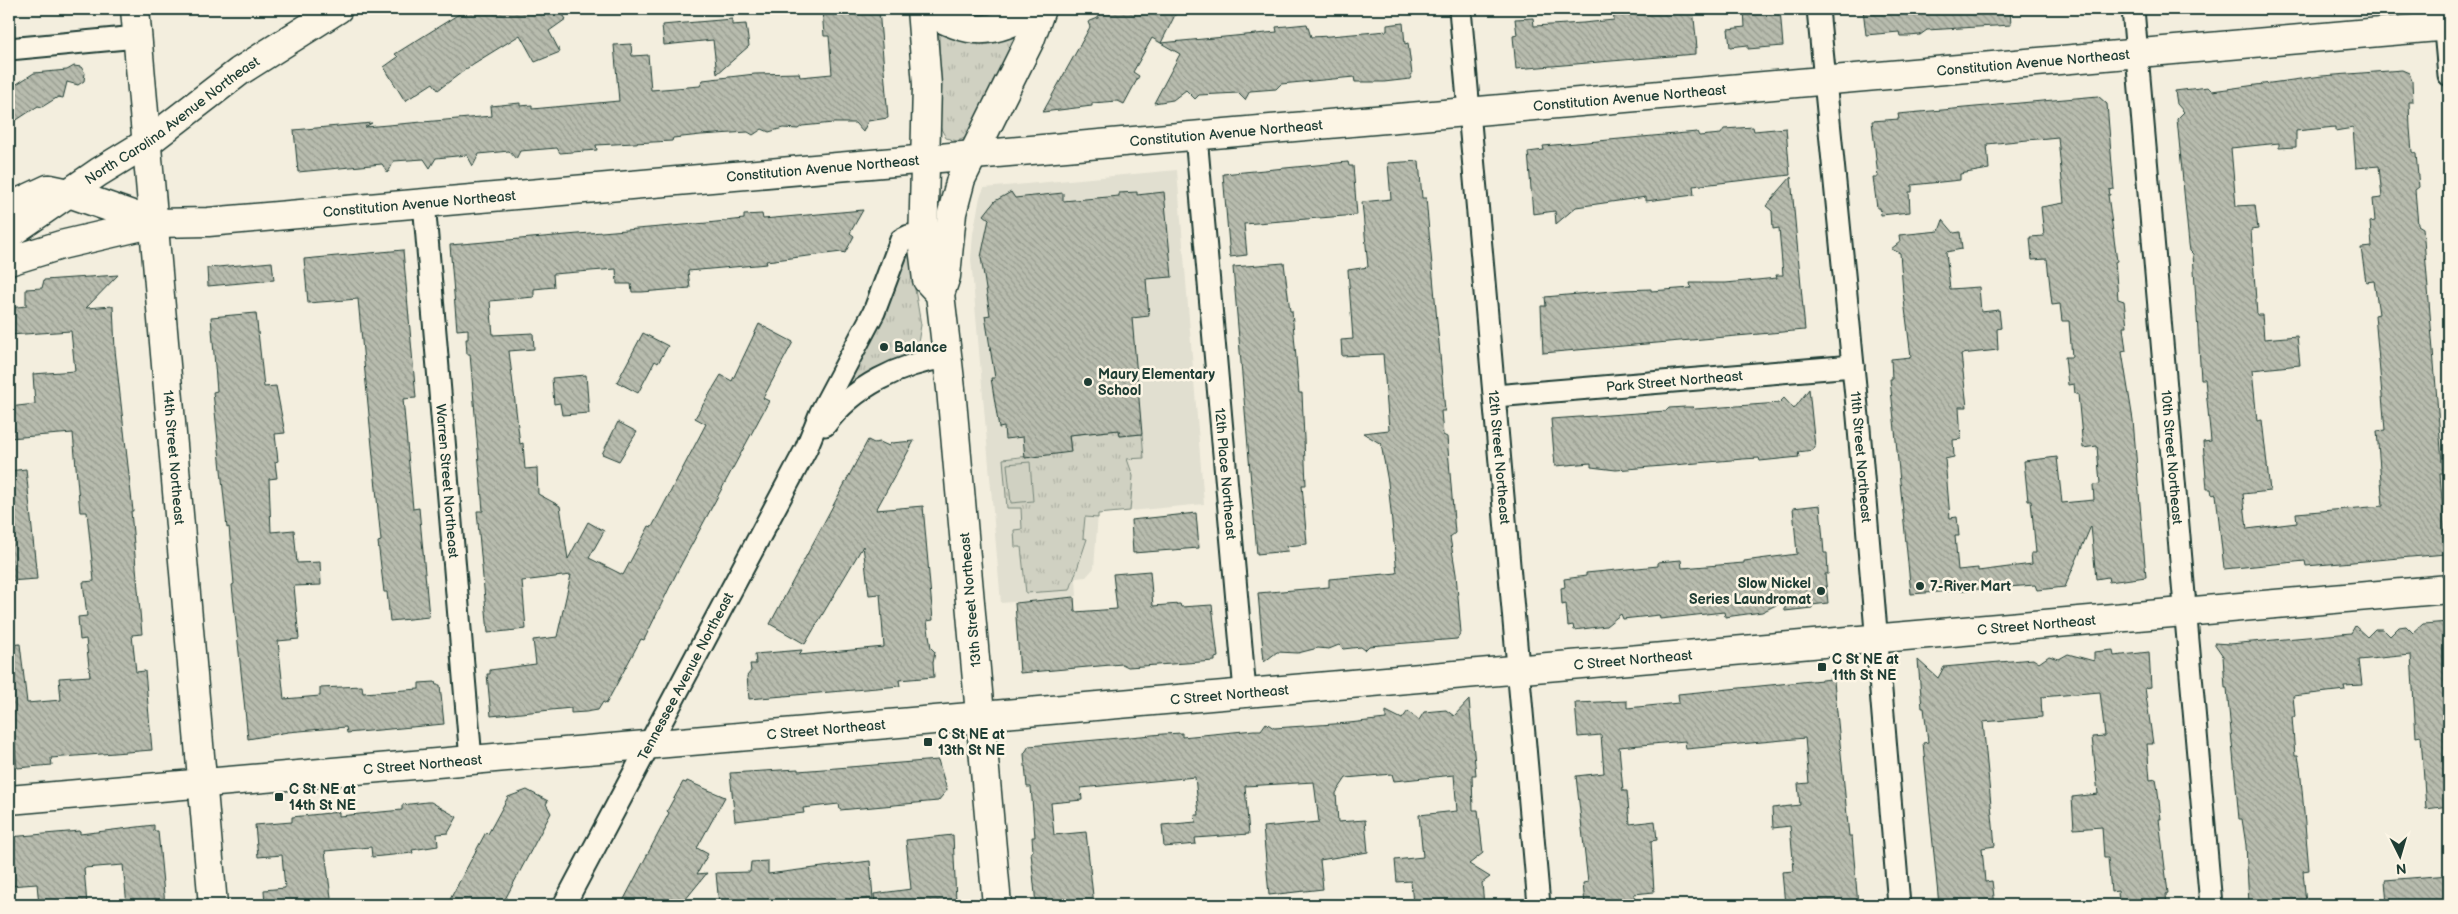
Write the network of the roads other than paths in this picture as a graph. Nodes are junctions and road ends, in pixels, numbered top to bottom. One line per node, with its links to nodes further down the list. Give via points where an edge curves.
1 (134, 9): 10 (main road, 14th Street Northeast)
2 (338, 9): 17 (main road, North Carolina Avenue Northeast, via 240,71)
3 (922, 9): 4 (main road, via 980,30 1006,25); 19 (main road, 13th Street Northeast, via 927,85)
4 (1038, 9)
5 (1041, 9): 18 (main road, via 1030,40)
6 (1460, 9): 15 (street, 12th Street Northeast)
7 (1818, 9): 14 (street, 11th Street Northeast)
8 (2132, 9): 12 (street, 10th Street Northeast)
9 (2446, 21): 12 (main road, Constitution Avenue Northeast); 13 (street)
10 (137, 38): 11 (street); 17 (main road, 14th Street Northeast)
11 (9, 50)
12 (2137, 54): 14 (main road, Constitution Avenue Northeast); 33 (street, 10th Street Northeast)
13 (2449, 75)
14 (1826, 80): 15 (main road, Constitution Avenue Northeast); 29 (street, 11th Street Northeast)
15 (1469, 112): 16 (main road, Constitution Avenue Northeast); 30 (street, 12th Street Northeast)
16 (1196, 136): 18 (main road, Constitution Avenue Northeast); 36 (street, 12th Place Northeast)
17 (148, 142): 20 (main road, North Carolina Avenue Northeast); 23 (main road, 14th Street Northeast)
18 (972, 156): 19 (main road, Constitution Avenue Northeast); 27 (main road, 13th Street Northeast, via 955,201 946,276)
19 (924, 159): 21 (main road, Constitution Avenue Northeast); 25 (main road, 13th Street Northeast)
20 (59, 191): 22 (main road, North Carolina Avenue Northeast); 23 (main road); 24 (main road, North Carolina Avenue Northeast)
21 (424, 202): 23 (main road, Constitution Avenue Northeast, via 208,222); 39 (street, Warren Street Northeast)
22 (9, 207)
23 (155, 223): 26 (main road, Constitution Avenue Northeast); 40 (main road, 14th Street Northeast)
24 (9, 234)
25 (923, 234): 27 (main road, 13th Street Northeast, via 927,280); 31 (street, Tennessee Avenue Northeast, via 901,240 874,312 821,412)
26 (9, 261)
27 (940, 294): 28 (main road, 13th Street Northeast)
28 (947, 357): 31 (street, Tennessee Avenue Northeast, via 912,364 852,396 833,413); 37 (main road, 13th Street Northeast)
29 (1853, 366): 30 (street, Park Street Northeast); 34 (street, 11th Street Northeast)
30 (1495, 396): 35 (street, 12th Street Northeast)
31 (806, 449): 38 (street, Tennessee Avenue Northeast)
32 (2449, 589): 33 (main road, C Street Northeast)
33 (2185, 611): 34 (main road, C Street Northeast); 47 (street, 10th Street Northeast)
34 (1876, 637): 35 (main road, C Street Northeast); 46 (street, 11th Street Northeast)
35 (1518, 669): 36 (main road, C Street Northeast); 45 (street, 12th Street Northeast)
36 (1245, 692): 37 (main road, C Street Northeast)
37 (981, 715): 38 (main road, C Street Northeast); 44 (main road, 13th Street Northeast)
38 (647, 745): 39 (main road, C Street Northeast); 43 (street, Tennessee Avenue Northeast)
39 (472, 760): 40 (main road, C Street Northeast)
40 (202, 783): 41 (main road, C Street Northeast); 42 (main road, 14th Street Northeast)
41 (9, 800)
42 (213, 905)
43 (564, 905)
44 (997, 905)
45 (1539, 905)
46 (1899, 905)
47 (2211, 905)

